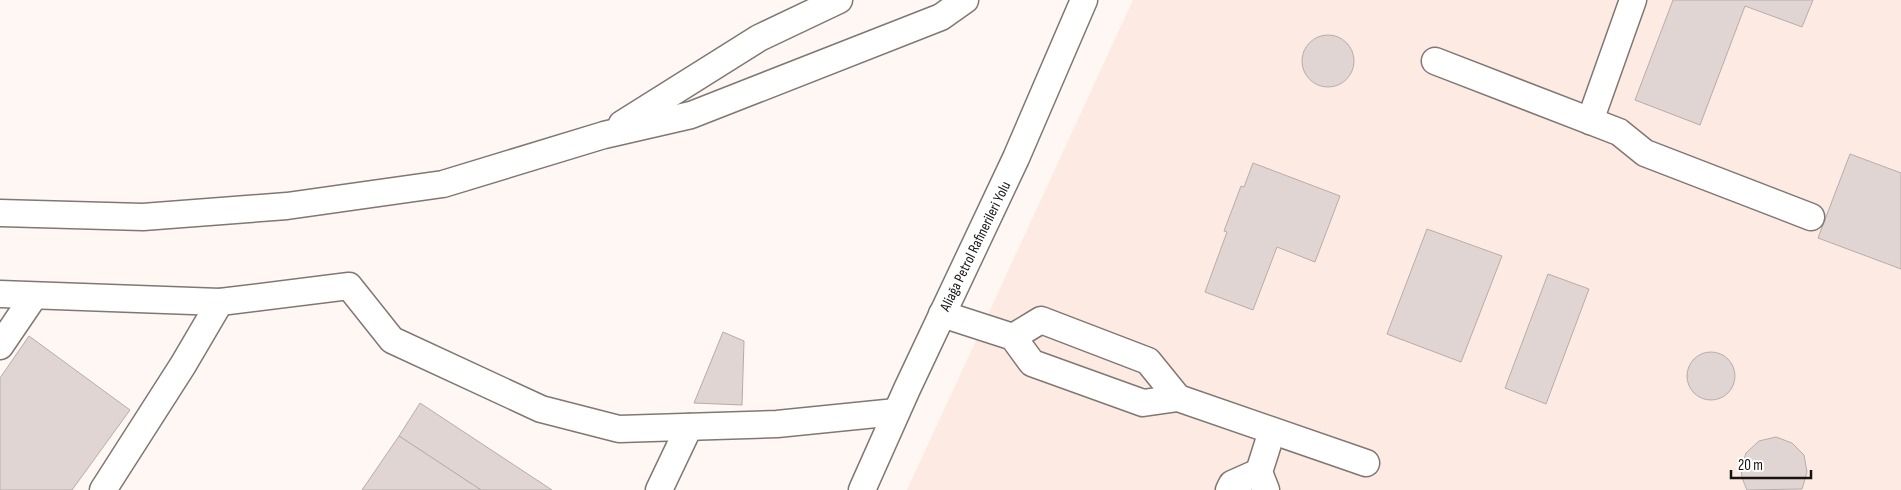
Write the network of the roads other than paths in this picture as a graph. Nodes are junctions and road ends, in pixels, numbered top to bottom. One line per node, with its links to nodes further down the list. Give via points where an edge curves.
1 (839, 0): 7 (street, via 759,38)
2 (965, 0): 7 (street, via 942,17 692,115)
3 (1084, 0): 13 (street, Aliağa Petrol Rafinerileri Yolu, via 1016,158)
4 (1633, 0): 6 (street)
5 (1435, 61): 6 (street)
6 (1590, 121): 9 (street, via 1619,132 1645,153)
7 (604, 135): 8 (street, via 443,184 288,206 142,217)
8 (0, 212)
9 (1811, 216)
10 (0, 294): 11 (street)
11 (34, 296): 12 (street); 15 (street)
12 (220, 302): 18 (street, via 349,286 392,340 541,409 620,429); 22 (street)
13 (942, 314): 14 (street); 17 (street, Aliağa Petrol Rafinerileri Yolu)
14 (1013, 338): 16 (street, via 1032,363 1143,403); 16 (street, via 1041,320 1148,361)
15 (0, 346)
16 (1178, 398): 19 (street)
17 (896, 412): 18 (street, via 777,424); 24 (street, Aliağa Petrol Rafinerileri Yolu)
18 (689, 427): 23 (street)
19 (1272, 431): 20 (street); 21 (street)
20 (1366, 463)
21 (1262, 481): 25 (street, via 1232,484)
22 (103, 490)
23 (659, 490)
24 (862, 490)
25 (1229, 490)

